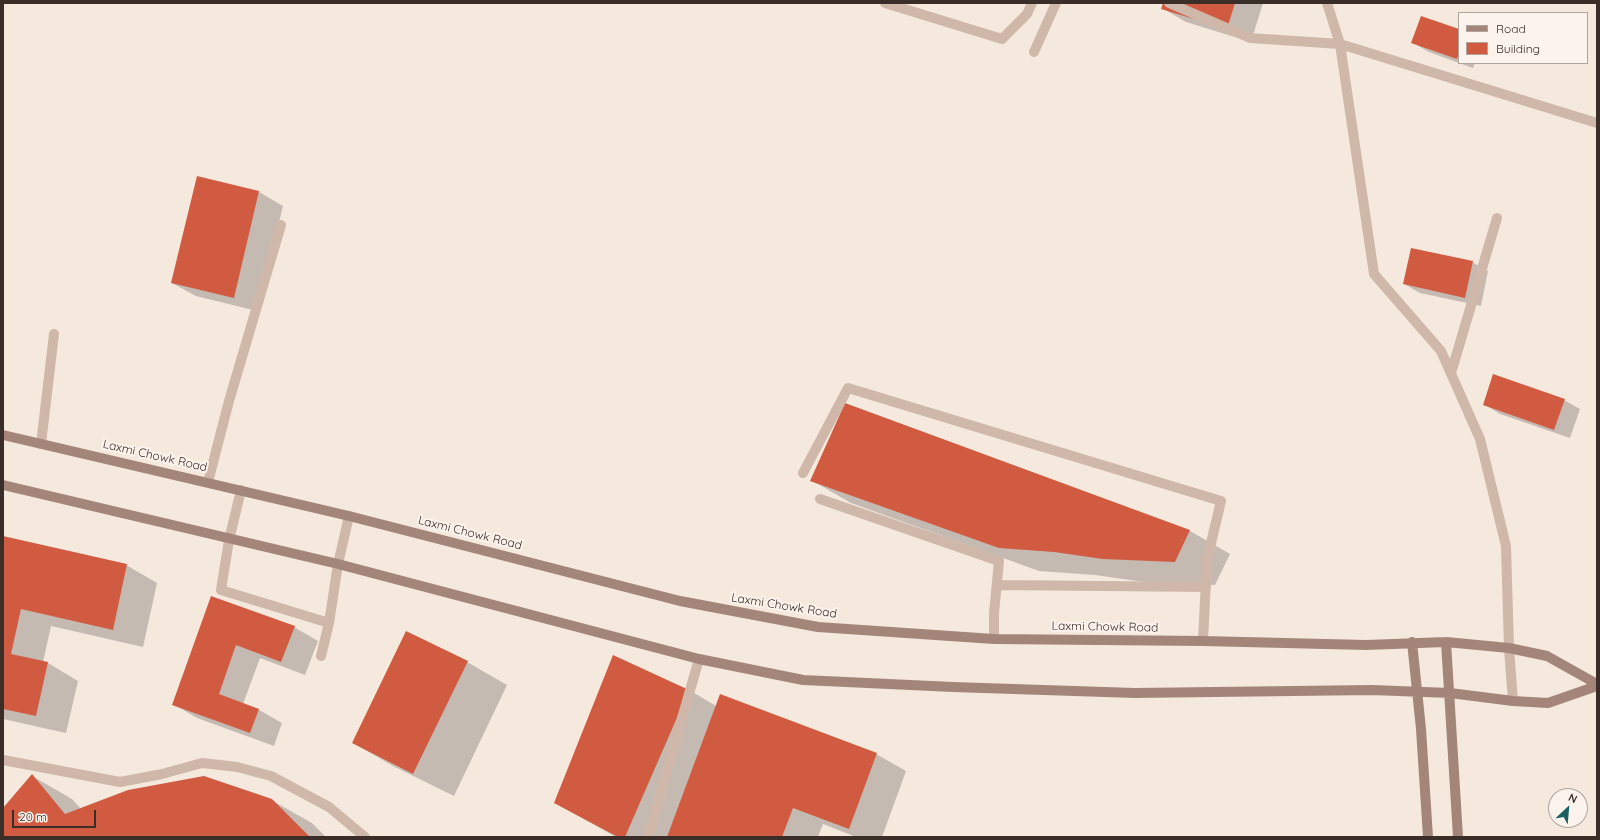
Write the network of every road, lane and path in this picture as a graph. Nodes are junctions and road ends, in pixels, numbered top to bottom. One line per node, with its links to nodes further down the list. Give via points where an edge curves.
1 (885, 3): 2 (street, via 1002,39 1027,14)
2 (1032, 3)
3 (1056, 3): 7 (street)
4 (1169, 3): 6 (street, via 1250,38)
5 (1328, 3): 6 (street)
6 (1340, 44): 8 (street); 12 (street, via 1374,274 1441,351)
7 (1034, 52)
8 (1597, 123)
9 (1498, 218): 12 (street)
10 (281, 225): 16 (street)
11 (54, 334): 14 (street)
12 (1451, 373): 30 (street, via 1480,439 1506,546)
13 (3, 435): 14 (main road, Laxmi Chowk Road)
14 (41, 444): 16 (main road, Laxmi Chowk Road)
15 (803, 472): 24 (street, via 848,388 1221,501 1207,560)
16 (208, 482): 18 (main road, Laxmi Chowk Road)
17 (3, 485): 21 (main road)
18 (241, 490): 20 (main road, Laxmi Chowk Road); 21 (street)
19 (820, 499): 23 (street, via 999,561)
20 (349, 516): 22 (street); 26 (main road, Laxmi Chowk Road, via 680,601 818,626)
21 (230, 540): 22 (main road); 25 (street, via 221,590)
22 (338, 564): 25 (street); 32 (main road)
23 (997, 584): 24 (street); 26 (street)
24 (1206, 587): 27 (street)
25 (329, 623): 31 (street)
26 (994, 639): 27 (main road, Laxmi Chowk Road)
27 (1203, 641): 28 (main road, Laxmi Chowk Road, via 1366,645)
28 (1412, 642): 29 (main road, Laxmi Chowk Road); 34 (main road)
29 (1446, 642): 30 (main road, Laxmi Chowk Road); 35 (main road)
30 (1509, 648): 33 (main road, Laxmi Chowk Road, via 1547,656); 36 (street)
31 (321, 656)
32 (699, 659): 34 (main road, via 803,680 953,687 1135,693); 39 (street)
33 (1597, 685): 36 (main road, via 1548,703)
34 (1417, 691): 35 (main road); 40 (main road)
35 (1450, 693): 36 (main road); 41 (main road)
36 (1513, 701)
37 (3, 760): 38 (street, via 120,782 202,763 237,767 271,776 329,807)
38 (365, 837)
39 (648, 837)
40 (1428, 837)
41 (1458, 837)

